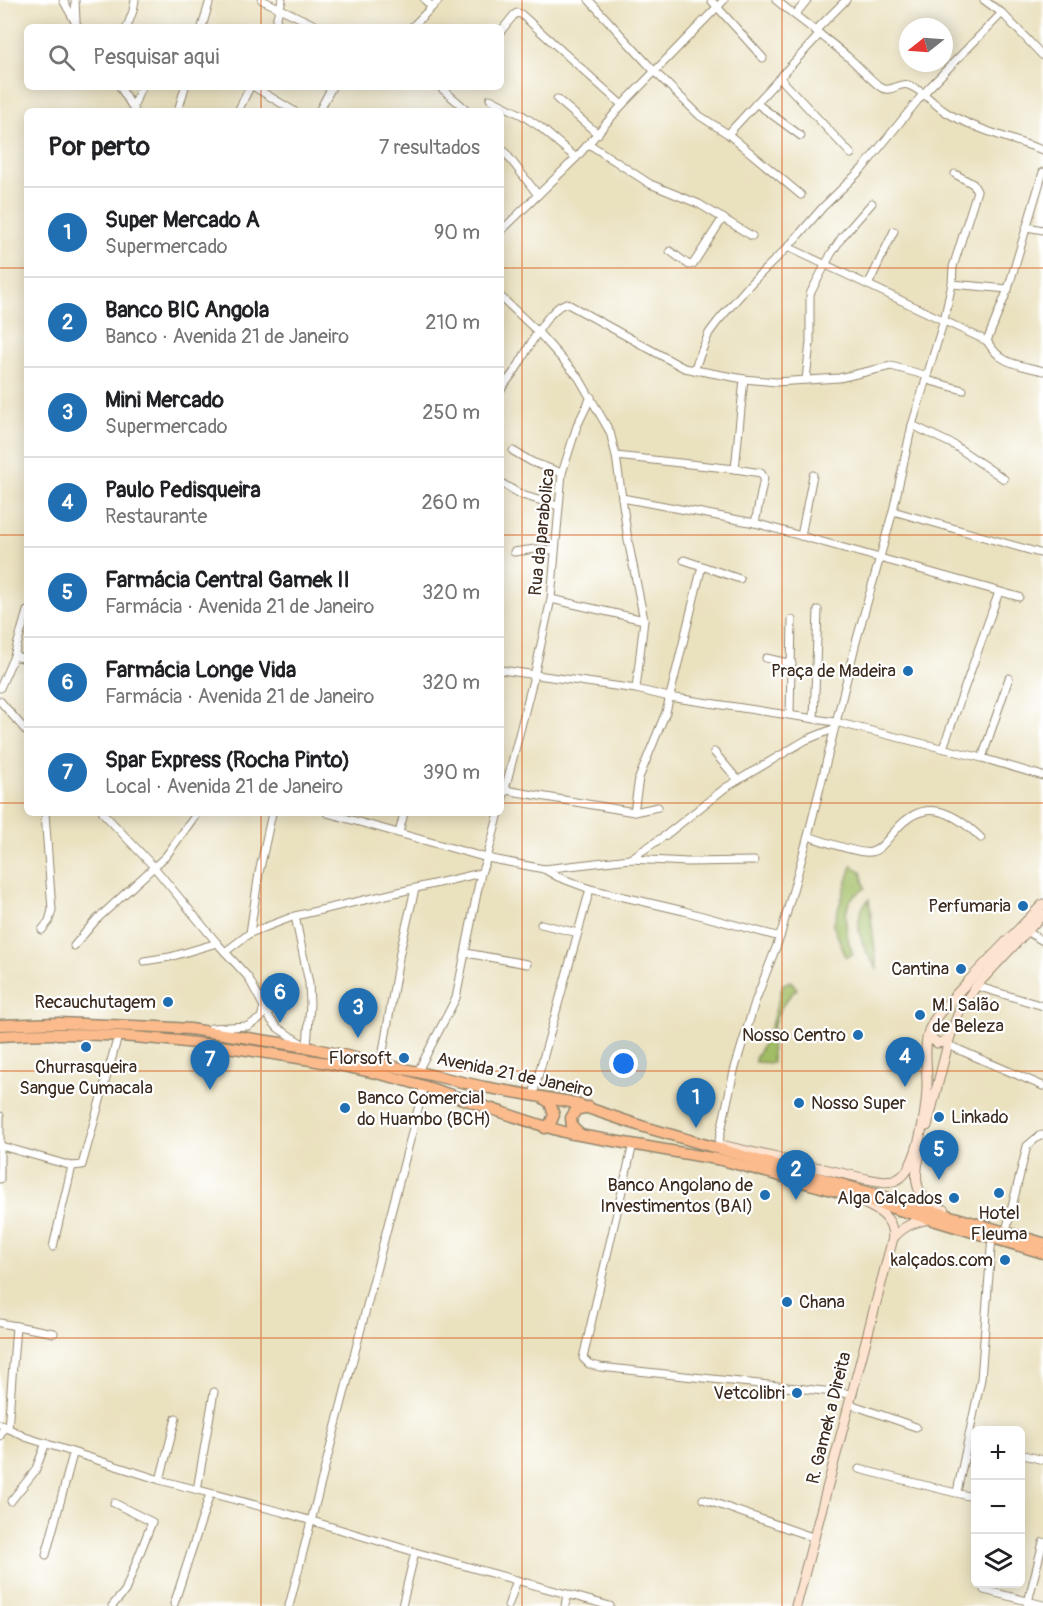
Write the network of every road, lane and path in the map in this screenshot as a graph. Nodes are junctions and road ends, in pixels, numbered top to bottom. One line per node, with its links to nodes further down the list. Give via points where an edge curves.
1 (63, 0): 20 (street)
2 (75, 0): 21 (street)
3 (135, 0): 22 (street)
4 (210, 0): 23 (street)
5 (262, 0): 17 (street)
6 (282, 0): 17 (street)
7 (425, 0): 16 (street)
8 (439, 0): 16 (street)
9 (724, 0): 15 (street)
10 (776, 0): 19 (street)
11 (807, 0): 19 (street)
12 (846, 0): 28 (street)
13 (984, 0): 18 (street)
14 (591, 1): 31 (street)
15 (714, 3): 30 (street); 31 (street)
16 (432, 8): 26 (street)
17 (281, 10): 24 (street); 25 (street)
18 (1002, 13): 29 (street); 42 (street)
19 (795, 15): 28 (street)
20 (76, 24)
21 (77, 24)
22 (128, 24)
23 (203, 24)
24 (275, 24)
25 (312, 24)
26 (415, 24)
27 (504, 27): 46 (street, via 514,15 521,14)
28 (818, 32): 32 (street); 42 (street, via 881,87 905,84)
29 (1043, 56)
30 (763, 58)
31 (654, 71): 46 (street); 55 (street, via 700,116)
32 (780, 78): 45 (street); 60 (street)
33 (122, 90): 47 (street)
34 (140, 90): 48 (street)
35 (183, 90): 49 (street)
36 (250, 90): 50 (street)
37 (257, 90): 51 (street)
38 (330, 90): 52 (street)
39 (443, 90): 41 (street)
40 (451, 90): 41 (street)
41 (448, 94): 53 (street)
42 (923, 94): 58 (street, via 942,110 969,124); 73 (street, via 863,168)
43 (490, 99): 61 (street, via 540,127)
44 (557, 99): 54 (street)
45 (756, 103): 55 (street); 56 (street)
46 (622, 105): 54 (street)
47 (133, 108)
48 (135, 108)
49 (179, 108)
50 (240, 108)
51 (289, 108)
52 (321, 108)
53 (464, 108)
54 (598, 134): 57 (street)
55 (728, 134): 65 (street)
56 (801, 136)
57 (589, 144): 61 (street); 67 (street, via 651,184)
58 (1043, 150)
59 (504, 151): 64 (street)
60 (851, 154)
61 (576, 158): 64 (street)
62 (1043, 172): 68 (street)
63 (955, 174): 76 (street, via 973,184 977,191 953,267)
64 (537, 195): 69 (street)
65 (801, 195)
66 (872, 203): 75 (street)
67 (723, 218): 72 (street); 74 (street, via 693,264 689,266)
68 (1027, 227): 70 (street); 78 (street)
69 (504, 228)
70 (1043, 230)
71 (894, 231): 77 (street)
72 (752, 236)
73 (788, 248): 75 (street); 83 (street, via 718,321)
74 (670, 251)
75 (824, 265): 77 (street); 87 (street, via 810,294)
76 (952, 284): 78 (street); 80 (street)
77 (868, 285): 80 (street)
78 (1008, 289): 82 (street)
79 (504, 300): 81 (street)
80 (944, 320): 82 (street); 85 (street)
81 (538, 332): 83 (street, via 566,303 674,364); 88 (street); 90 (street, via 579,378)
82 (987, 341): 84 (street, via 994,354 1003,360)
83 (694, 370): 86 (street)
84 (1043, 370)
85 (928, 378): 87 (street, via 891,366 839,378); 89 (street); 91 (street)
86 (744, 379): 87 (street); 94 (street)
87 (806, 380)
88 (504, 385)
89 (963, 390)
90 (591, 398): 93 (street, via 610,432); 95 (street, Rua da parabolica)
91 (912, 425): 97 (street, via 954,445); 101 (street)
92 (513, 452): 95 (street)
93 (616, 456): 94 (street); 99 (street)
94 (735, 469): 102 (street, via 760,473 764,478)
95 (562, 473): 100 (street, Rua da parabolica)
96 (813, 475): 103 (street)
97 (1004, 479)
98 (504, 485): 100 (street)
99 (622, 498): 102 (street); 115 (street)
100 (558, 506): 104 (street, Rua da parabolica)
101 (894, 512): 106 (street); 107 (street)
102 (755, 524): 103 (street)
103 (801, 536): 107 (street)
104 (554, 550): 105 (street); 113 (street, Rua da parabolica)
105 (514, 552)
106 (1043, 554)
107 (880, 557): 111 (street); 131 (street)
108 (684, 560): 109 (street)
109 (702, 567): 110 (street); 127 (street)
110 (740, 579)
111 (999, 592): 112 (street); 133 (street)
112 (1019, 597)
113 (551, 599): 115 (street); 123 (street, Rua da parabolica)
114 (818, 610): 130 (street)
115 (644, 620): 126 (street)
116 (792, 620): 121 (street)
117 (24, 621): 118 (street)
118 (14, 656): 119 (street); 125 (street)
119 (24, 658)
120 (766, 658): 121 (street)
121 (792, 664): 129 (street)
122 (504, 671): 123 (street)
123 (534, 676): 126 (street); 138 (street, Rua da parabolica)
124 (1009, 678): 135 (street)
125 (0, 688)
126 (636, 689): 127 (street)
127 (669, 697): 129 (street); 141 (street, via 661,728 639,778)
128 (0, 701): 132 (street)
129 (790, 715): 130 (street)
130 (814, 719): 131 (street)
131 (834, 726): 133 (street); 137 (street); 150 (street)
132 (24, 729)
133 (943, 748): 135 (street)
134 (714, 752): 137 (street)
135 (982, 758): 136 (street)
136 (1043, 776)
137 (738, 780): 153 (street)
138 (505, 790): 139 (street, Rua da parabolica); 141 (street)
139 (504, 794)
140 (658, 807): 141 (street)
141 (634, 812)
142 (45, 816): 164 (street, via 52,910)
143 (106, 816): 155 (street)
144 (195, 816): 155 (street)
145 (271, 816): 166 (street)
146 (347, 816): 149 (street)
147 (403, 816): 149 (street)
148 (498, 816): 152 (street)
149 (399, 833): 152 (street)
150 (808, 836): 151 (street, via 871,852 903,820 936,810 968,825); 168 (street)
151 (981, 838)
152 (487, 858): 156 (street); 157 (street)
153 (630, 860): 154 (street); 156 (street)
154 (754, 861)
155 (154, 867): 170 (street); 171 (street, via 95,921)
156 (544, 869): 159 (street)
157 (481, 873): 158 (street); 173 (street)
158 (415, 889): 162 (street); 186 (street)
159 (590, 889): 167 (street); 168 (street)
160 (1043, 904): 181 (main road, via 947,1004)
161 (1043, 914): 165 (main road)
162 (295, 916): 166 (street); 185 (street, via 309,983)
163 (541, 924): 167 (street)
164 (42, 930)
165 (1026, 931): 169 (street); 176 (main road)
166 (250, 933): 172 (street)
167 (578, 933): 190 (street)
168 (780, 937): 198 (street, via 734,1071)
169 (1043, 941)
170 (217, 943): 172 (street); 174 (street)
171 (74, 946)
172 (225, 952): 177 (street, via 248,976)
173 (466, 953): 175 (street); 187 (street, via 456,998)
174 (144, 962)
175 (527, 964)
176 (976, 986): 178 (street); 184 (main road, via 959,1012)
177 (264, 1004): 180 (street, via 261,1018 248,1026); 185 (street, via 278,1028)
178 (1043, 1006)
179 (0, 1025): 180 (main road, Avenida 21 de Janeiro, via 112,1024)
180 (190, 1029): 185 (main road, Avenida 21 de Janeiro)
181 (929, 1030): 184 (main road, via 937,1043); 198 (main road, via 925,1107 912,1161 898,1179 867,1179)
182 (0, 1036): 183 (main road, Avenida 21 de Janeiro)
183 (118, 1036): 188 (main road, Avenida 21 de Janeiro, via 186,1041 304,1059); 200 (street, via 84,1163)
184 (949, 1040): 189 (street); 204 (main road, via 917,1162 916,1180 923,1197 933,1206)
185 (307, 1047): 186 (main road, Avenida 21 de Janeiro)
186 (381, 1063): 187 (main road, Avenida 21 de Janeiro)
187 (418, 1071): 190 (main road, Avenida 21 de Janeiro)
188 (424, 1086): 193 (main road, Avenida 21 de Janeiro); 234 (street)
189 (1043, 1086)
190 (537, 1095): 191 (main road, Avenida 21 de Janeiro); 193 (main road, via 550,1103 554,1111)
191 (589, 1107): 195 (main road, via 576,1110 571,1118 575,1131); 196 (main road, Avenida 21 de Janeiro)
192 (0, 1116): 199 (street)
193 (545, 1128): 195 (main road, Avenida 21 de Janeiro)
194 (1043, 1135): 205 (street, via 1027,1146)
195 (583, 1136): 197 (main road, Avenida 21 de Janeiro)
196 (689, 1140): 198 (main road); 204 (main road, Avenida 21 de Janeiro)
197 (633, 1144): 202 (main road, Avenida 21 de Janeiro, via 722,1160); 215 (street, via 583,1358 600,1367)
198 (718, 1145)
199 (1, 1146): 200 (street); 201 (street)
200 (72, 1166): 209 (street)
201 (0, 1179)
202 (839, 1192): 203 (main road, Avenida 21 de Janeiro); 207 (main road, via 883,1214 891,1222)
203 (932, 1218): 206 (main road, Avenida 21 de Janeiro); 207 (main road, via 904,1226)
204 (971, 1221): 205 (main road, Avenida 21 de Janeiro)
205 (1006, 1231): 208 (main road, Avenida 21 de Janeiro)
206 (992, 1236): 210 (main road, Avenida 21 de Janeiro); 228 (street, via 982,1372)
207 (893, 1239): 215 (main road, R. Gamek a Direita)
208 (1043, 1243)
209 (53, 1247)
210 (1043, 1253)
211 (0, 1323): 212 (street)
212 (16, 1326): 213 (street); 218 (street)
213 (54, 1333)
214 (214, 1392): 227 (street)
215 (852, 1394): 216 (main road, R. Gamek a Direita)
216 (850, 1404): 219 (street); 235 (main road, R. Gamek a Direita)
217 (176, 1418): 226 (street)
218 (4, 1426): 220 (street); 221 (street)
219 (916, 1426)
220 (0, 1436)
221 (46, 1443): 222 (street); 232 (street, via 35,1471)
222 (73, 1454): 226 (street); 238 (street)
223 (1025, 1455): 224 (street)
224 (1043, 1460)
225 (859, 1468): 228 (street)
226 (160, 1480): 227 (street)
227 (197, 1490): 229 (street)
228 (957, 1492): 230 (street)
229 (210, 1494): 234 (street); 242 (street)
230 (968, 1496)
231 (703, 1499): 235 (street)
232 (11, 1501)
233 (114, 1503): 245 (street, via 152,1522 125,1591)
234 (311, 1521): 237 (street); 246 (street)
235 (815, 1538): 251 (main road, R. Gamek a Direita)
236 (1043, 1542): 243 (street)
237 (415, 1552): 239 (street); 247 (street)
238 (46, 1555)
239 (517, 1580): 241 (street); 248 (street)
240 (984, 1590): 243 (street)
241 (567, 1594): 249 (street); 250 (street)
242 (174, 1604)
243 (1028, 1604): 244 (street)
244 (1043, 1605)
245 (112, 1606)
246 (289, 1606)
247 (402, 1606)
248 (508, 1606)
249 (565, 1606)
250 (610, 1606)
251 (796, 1606)

